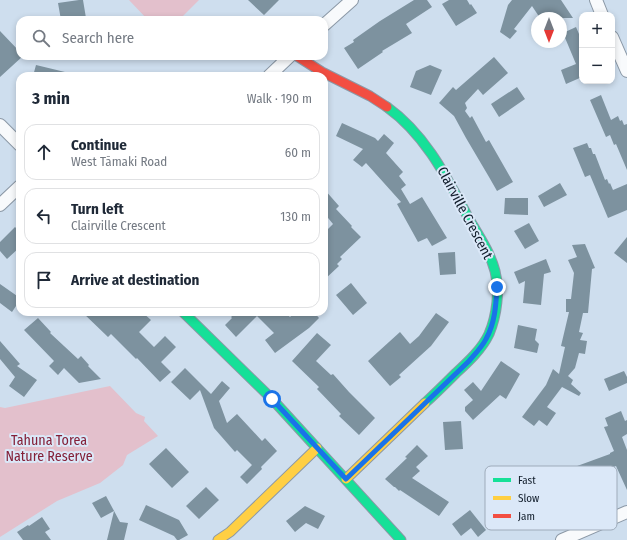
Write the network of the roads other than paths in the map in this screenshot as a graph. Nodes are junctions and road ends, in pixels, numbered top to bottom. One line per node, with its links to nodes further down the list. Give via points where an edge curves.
1 (352, 0): 4 (street)
2 (596, 0): 3 (street)
3 (601, 12)
4 (328, 21)
5 (615, 44): 8 (street)
6 (286, 60): 9 (street)
7 (303, 60): 10 (street, Clairville Crescent)
8 (627, 71)
9 (273, 72)
10 (321, 72)
11 (328, 76): 18 (street, Clairville Crescent, via 369,95 391,109 417,133 448,178 483,244 496,276 497,287 492,323 486,340 479,349)
12 (0, 125): 13 (street)
13 (16, 141)
14 (16, 190): 15 (street)
15 (0, 205)
16 (187, 316): 17 (street)
17 (317, 448): 18 (street); 22 (street, via 230,532)
18 (346, 479): 23 (street)
19 (627, 512): 20 (street)
20 (617, 516)
21 (585, 530): 24 (street)
22 (218, 540)
23 (401, 540)
24 (562, 540)

